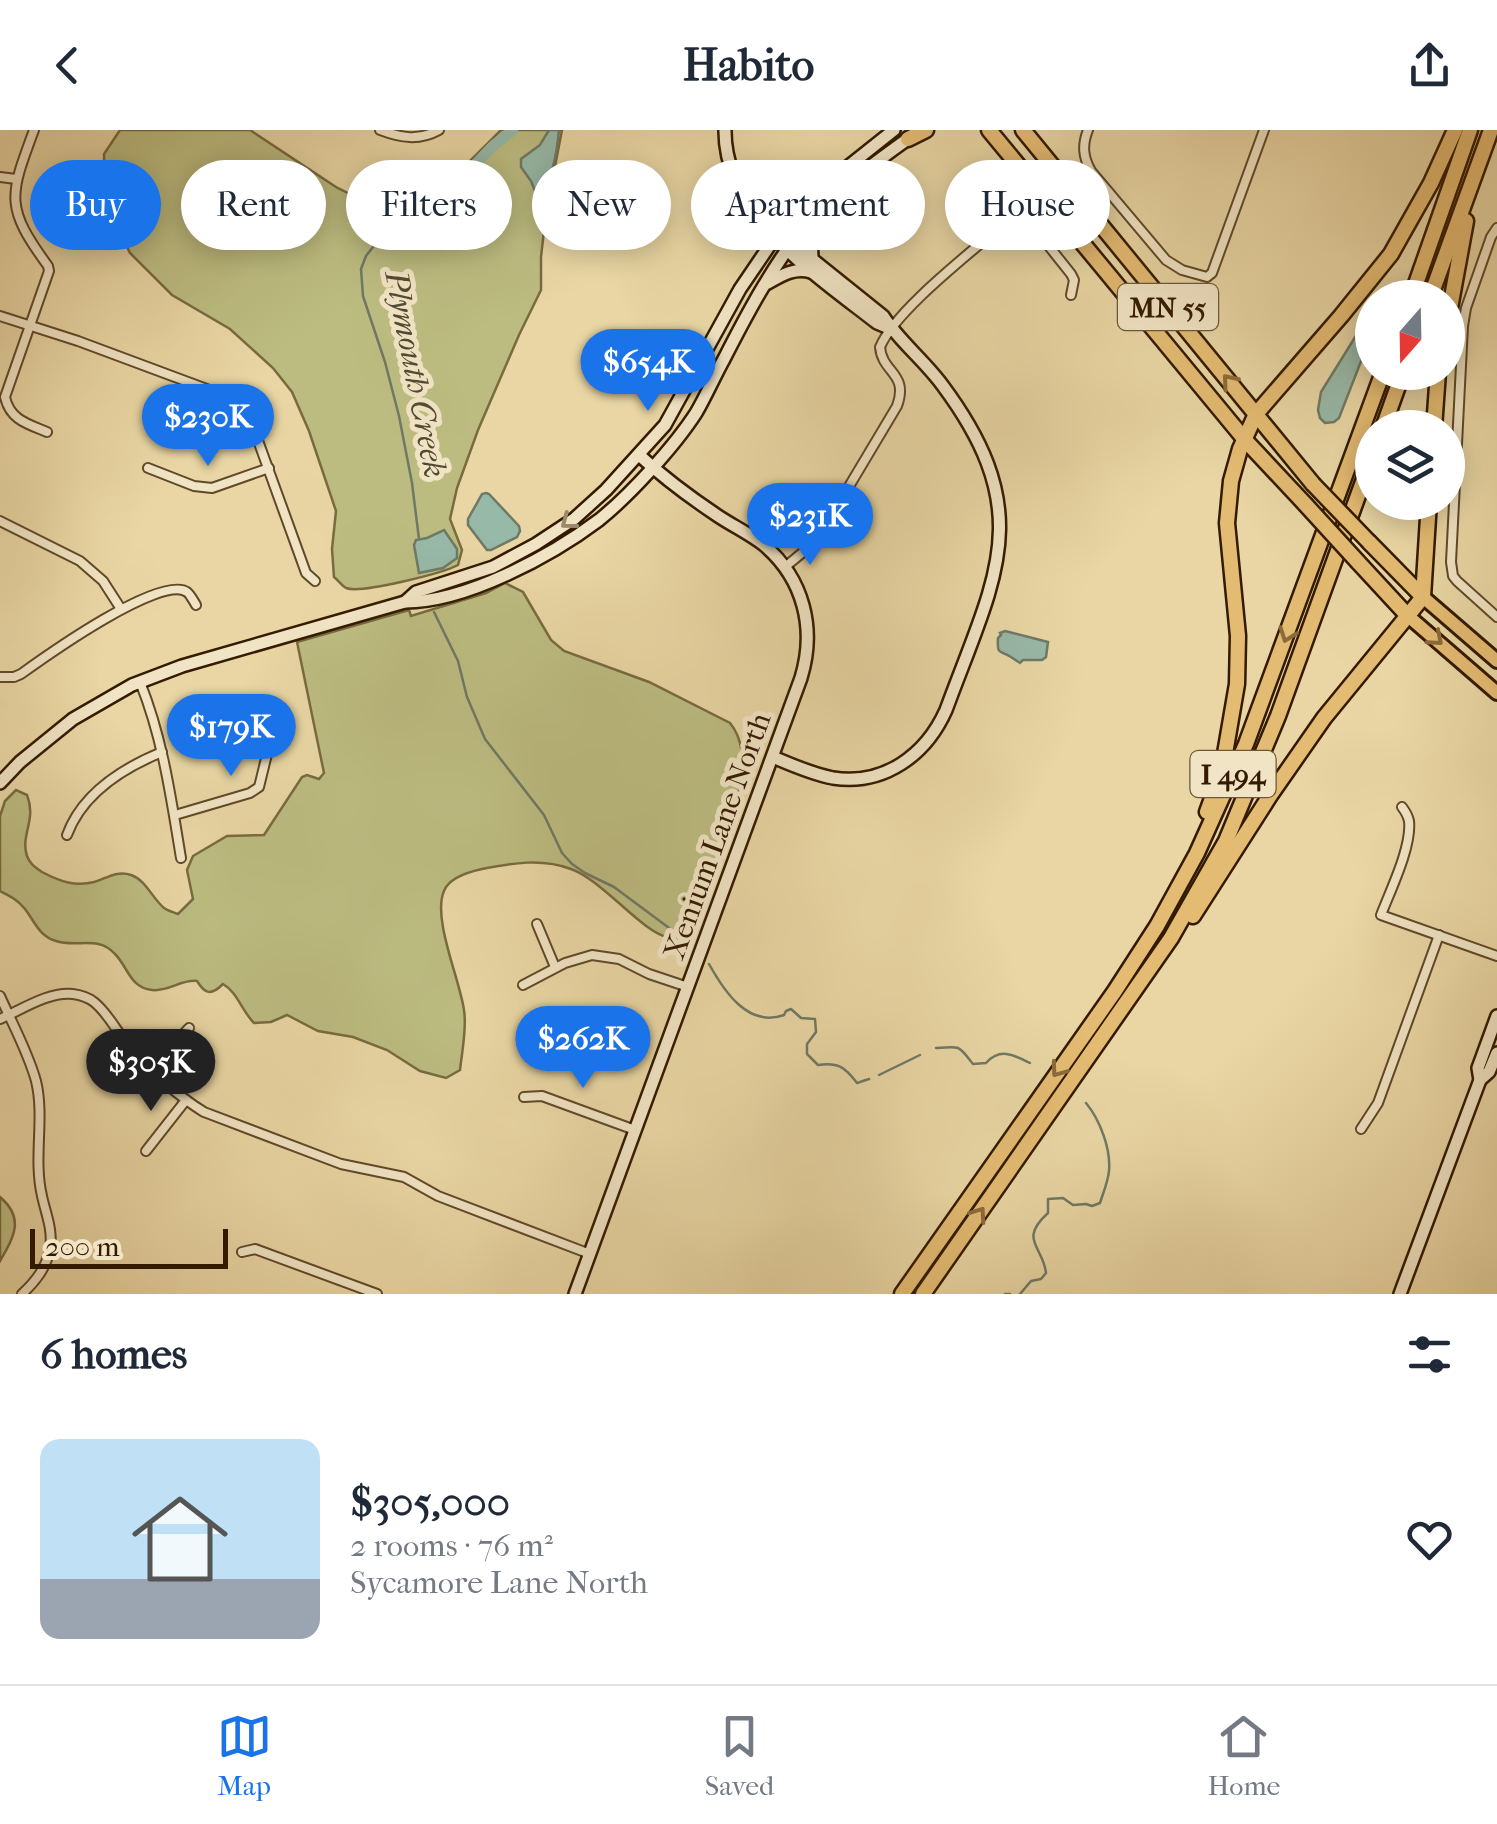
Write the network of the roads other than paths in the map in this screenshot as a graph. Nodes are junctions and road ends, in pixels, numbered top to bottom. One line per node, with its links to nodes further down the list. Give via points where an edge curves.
1 (34, 130): 20 (street)
2 (380, 130): 3 (street, via 412,138)
3 (439, 130)
4 (724, 130): 16 (street)
5 (977, 130): 15 (highway)
6 (989, 130): 15 (highway, MN 55)
7 (1022, 130): 38 (highway, MN 55, one-way to 7)
8 (1088, 130): 9 (street, via 1084,148 1091,171 1166,260 1207,277)
9 (1264, 130)
10 (1455, 130): 38 (highway, via 1391,254)
11 (1470, 130): 29 (highway)
12 (1490, 130): 14 (highway)
13 (912, 132): 17 (street); 18 (street)
14 (1484, 149): 30 (highway); 31 (highway)
15 (1006, 150): 40 (highway, MN 55)
16 (728, 160)
17 (866, 160)
18 (879, 160)
19 (0, 177): 20 (street)
20 (16, 179): 35 (street, via 21,226 48,266)
21 (1497, 228): 55 (street, via 1466,308 1452,562 1457,582)
22 (766, 250): 41 (street, via 666,425)
23 (787, 250): 32 (street)
24 (789, 250): 28 (street)
25 (795, 250): 27 (street)
26 (812, 250): 27 (street)
27 (812, 258): 36 (street)
28 (813, 273): 32 (street, via 794,270); 36 (street)
29 (1416, 280)
30 (1437, 280)
31 (1455, 280)
32 (764, 285): 42 (street, via 695,414)
33 (1071, 295): 36 (street, via 1070,274 1036,230 1015,221 950,270)
34 (0, 316): 35 (street)
35 (30, 324): 39 (street, via 5,398 14,416); 44 (street, via 226,397 251,424)
36 (891, 329): 48 (street, via 880,354 899,381 900,400 820,536); 62 (street, via 942,383 980,443 1000,506 996,570 946,710 920,751 893,770 845,779)
37 (1376, 390): 75 (highway, I 494, one-way to 75, via 1223,799)
38 (1256, 414): 40 (highway); 50 (highway, MN 55, bridge, via 1313,484)
39 (48, 432)
40 (1246, 440): 54 (highway, MN 55, bridge); 75 (highway, via 1228,493 1237,684 1222,771 1197,836)
41 (639, 455): 42 (street, Xenium Lane North); 51 (street, one-way to 51, via 574,519 536,544 493,567 416,592)
42 (652, 467): 48 (street, Xenium Lane North, via 765,546); 51 (street, via 600,519 538,558 476,588)
43 (148, 468): 44 (street, via 212,488)
44 (269, 468): 49 (street)
45 (1355, 503): 70 (highway, I 494, via 1253,780)
46 (1429, 520): 50 (highway)
47 (0, 522): 53 (street, via 80,561)
48 (784, 567): 62 (street, Xenium Lane North, via 805,608 808,644)
49 (315, 582)
50 (1423, 597): 54 (highway); 56 (main road, MN 55)
51 (406, 602): 58 (street)
52 (196, 605): 53 (street, via 188,592 174,589)
53 (121, 609): 57 (street, via 21,674)
54 (1408, 615): 59 (main road, MN 55, one-way to 59); 70 (highway, via 1324,718 1191,919)
55 (1497, 617)
56 (1497, 661)
57 (0, 676)
58 (140, 682): 61 (street); 63 (street, via 72,720)
59 (1497, 693)
60 (260, 715): 65 (street, via 270,726 270,742 258,787)
61 (162, 752): 65 (street); 66 (street, via 96,794 74,816)
62 (773, 757): 74 (street, Xenium Lane North)
63 (3, 775)
64 (1402, 807): 69 (street, via 1408,835 1381,915)
65 (175, 815): 67 (street)
66 (68, 836)
67 (181, 858)
68 (538, 924): 72 (street)
69 (1440, 935): 71 (street); 85 (street, via 1378,1103)
70 (1171, 938): 94 (highway, I 494, one-way to 70)
71 (1497, 956)
72 (555, 968): 73 (street); 74 (street, via 606,956)
73 (523, 985)
74 (688, 988): 86 (street, Xenium Lane North)
75 (1115, 990): 93 (highway, I 494, one-way to 93)
76 (0, 996): 78 (street)
77 (1497, 1016): 82 (street, via 1478,1068)
78 (4, 1017): 81 (street, via 52,996 84,997); 90 (street, via 36,1081 38,1163 51,1236 41,1273)
79 (189, 1028): 81 (street)
80 (1497, 1054): 82 (street)
81 (152, 1068): 84 (street)
82 (1480, 1080): 95 (street)
83 (524, 1097): 86 (street, via 542,1096)
84 (186, 1100): 87 (street); 89 (street, via 342,1164 404,1177)
85 (1361, 1129)
86 (635, 1130): 89 (street, Xenium Lane North)
87 (146, 1151)
88 (242, 1252): 91 (street, via 255,1249)
89 (590, 1254): 92 (street, Xenium Lane North)
90 (22, 1294)
91 (377, 1294)
92 (575, 1294)
93 (902, 1294)
94 (924, 1294)
95 (1400, 1294)

